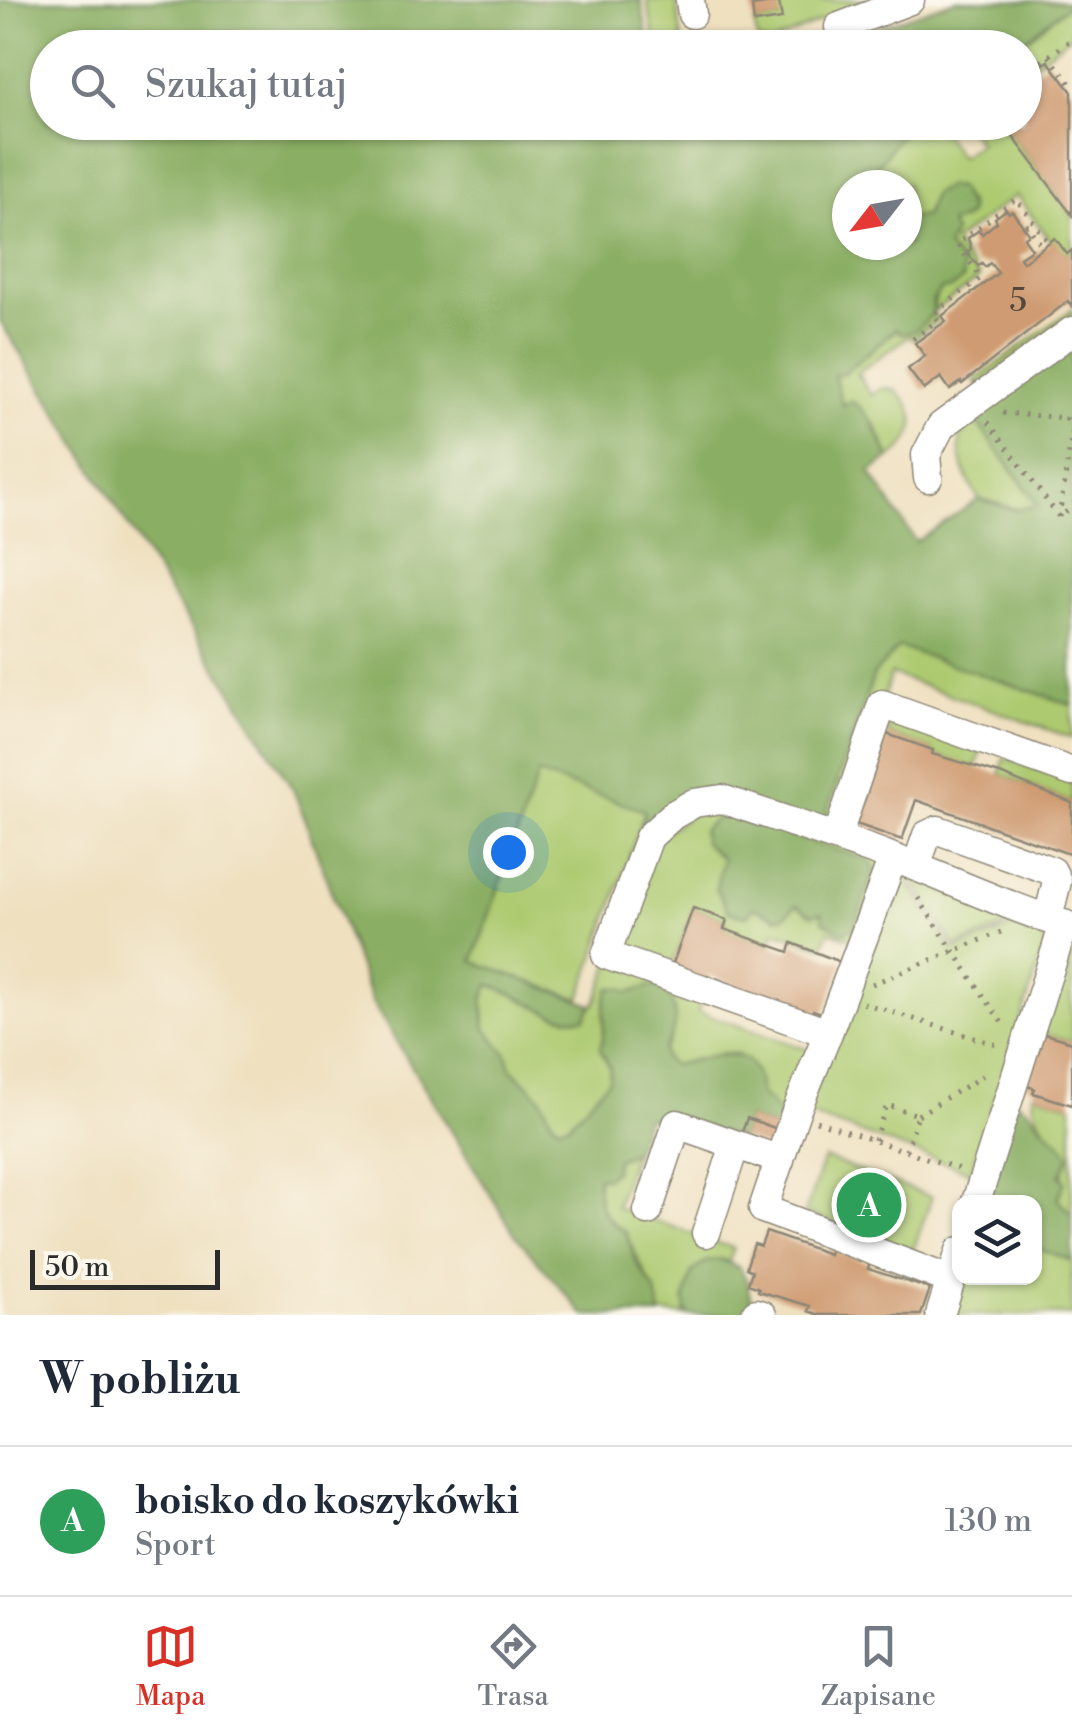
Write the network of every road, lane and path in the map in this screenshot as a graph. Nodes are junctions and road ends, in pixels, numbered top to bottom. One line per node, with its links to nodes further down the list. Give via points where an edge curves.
1 (910, 0): 2 (street)
2 (838, 26)
3 (1072, 39): 4 (path)
4 (1049, 56): 5 (path); 6 (path)
5 (1042, 61)
6 (1072, 86)
7 (1024, 228): 9 (path, via 1040,243 1046,239 1016,199 957,244 981,278)
8 (1072, 331): 15 (street, via 941,426 926,455)
9 (913, 339)
10 (1072, 409): 13 (path)
11 (980, 411): 17 (path)
12 (997, 412): 13 (path)
13 (1066, 418): 14 (path)
14 (1072, 430): 17 (path)
15 (928, 478)
16 (1072, 508): 17 (path)
17 (1059, 517)
18 (1072, 772): 19 (street, via 882,704)
19 (837, 837): 20 (street); 25 (street, via 722,800 694,803 649,837 606,954)
20 (905, 862): 21 (street); 21 (street, via 938,830 1052,871); 22 (path); 25 (street)
21 (1056, 922): 22 (path); 27 (street)
22 (953, 952): 23 (path); 27 (path)
23 (866, 986)
24 (854, 1000): 26 (path)
25 (828, 1033): 28 (street)
26 (982, 1040)
27 (1022, 1053): 29 (path); 34 (street)
28 (795, 1114): 30 (path); 33 (street)
29 (918, 1115): 30 (path, via 887,1105); 32 (path)
30 (874, 1140): 32 (path)
31 (736, 1145): 33 (street); 35 (street, via 677,1124); 36 (street)
32 (906, 1151): 34 (path)
33 (780, 1160): 38 (street, via 763,1209)
34 (980, 1190)
35 (648, 1210)
36 (706, 1233)
37 (952, 1274): 38 (street)
38 (950, 1280): 39 (street)
39 (940, 1315)

